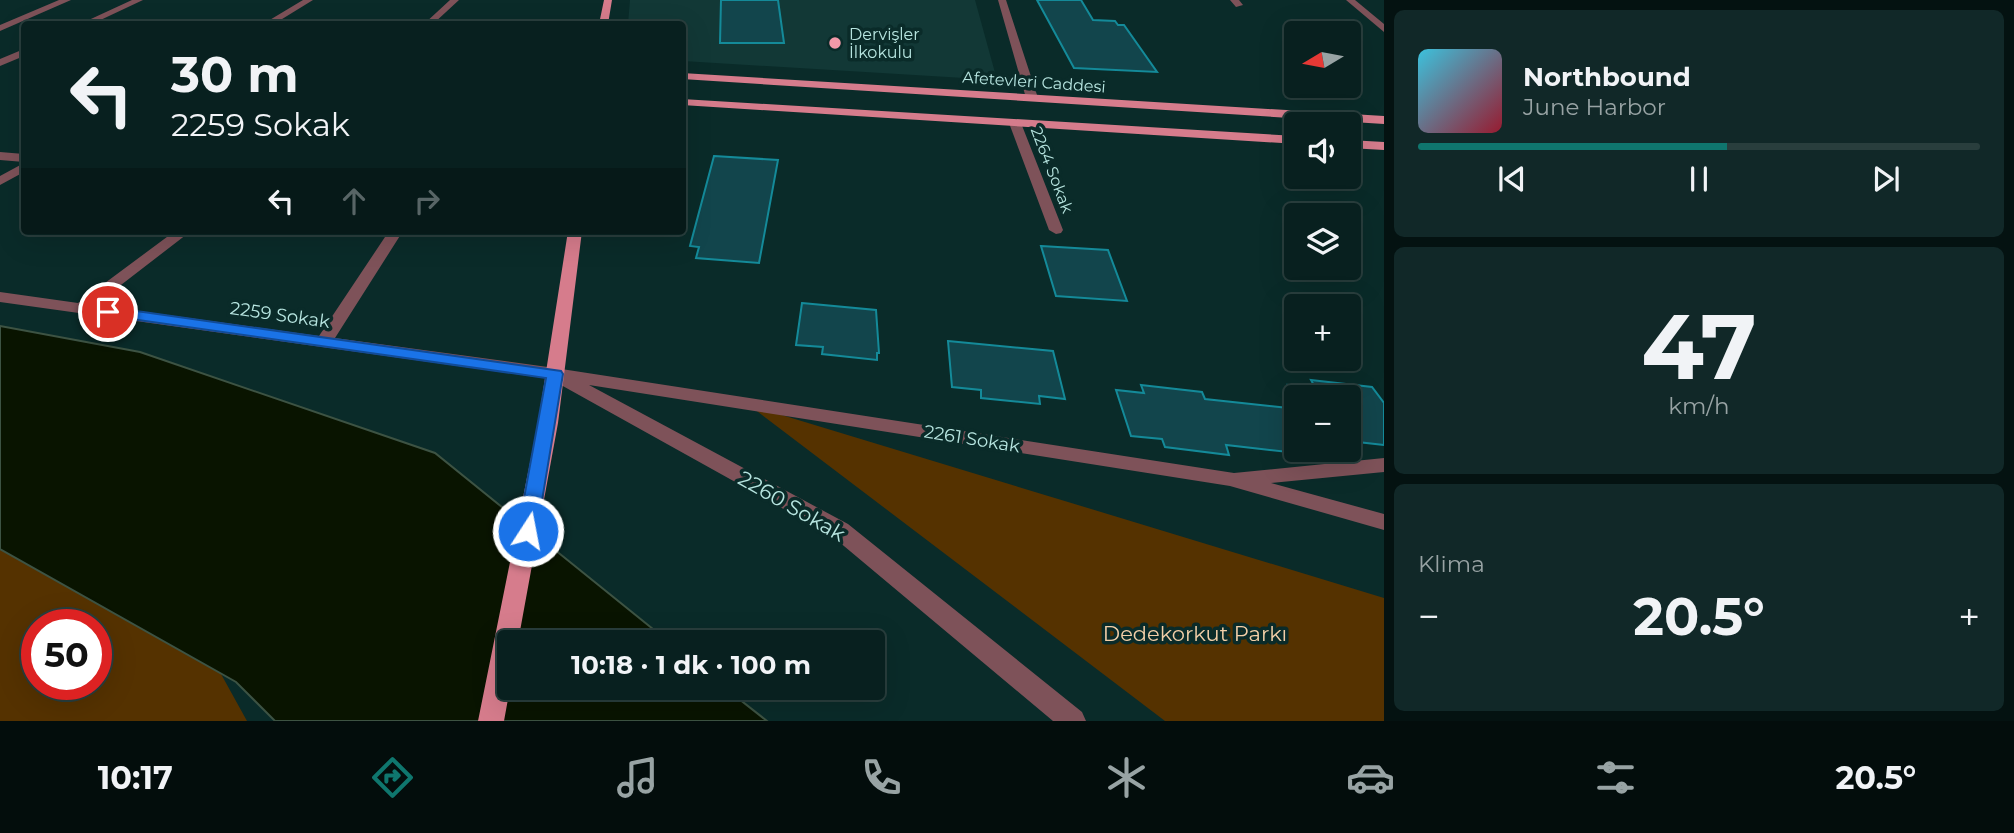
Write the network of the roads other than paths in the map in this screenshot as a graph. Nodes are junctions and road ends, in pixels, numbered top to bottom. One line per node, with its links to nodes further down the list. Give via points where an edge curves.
1 (68, 0): 14 (street)
2 (139, 0): 10 (street)
3 (309, 0): 11 (street)
4 (454, 0): 12 (street)
5 (608, 0): 13 (main road)
6 (1002, 0): 19 (street)
7 (1350, 0): 8 (street)
8 (1366, 14): 9 (street); 15 (street)
9 (1384, 15)
10 (92, 21)
11 (273, 21)
12 (431, 21)
13 (604, 21)
14 (0, 28)
15 (1384, 29)
16 (21, 53): 17 (street)
17 (0, 63)
18 (686, 76): 19 (main road, Afetevleri Caddesi)
19 (1032, 97): 21 (main road, Afetevleri Caddesi)
20 (686, 102): 22 (main road)
21 (1384, 120)
22 (1015, 123): 23 (main road); 30 (street, 2264 Sokak)
23 (1284, 139)
24 (1361, 145): 25 (main road)
25 (1384, 146)
26 (0, 156): 27 (street)
27 (21, 158)
28 (21, 169): 29 (street)
29 (0, 181)
30 (1056, 230)
31 (179, 235): 35 (street)
32 (393, 235): 36 (street)
33 (574, 235): 37 (main road)
34 (0, 297): 35 (street, 2259 Sokak)
35 (81, 308): 36 (street, 2259 Sokak)
36 (324, 342): 37 (street, 2259 Sokak)
37 (555, 374): 39 (street, 2261 Sokak); 41 (main road); 42 (street, 2260 Sokak, via 840,530)
38 (1384, 465): 39 (street)
39 (1230, 480): 40 (street, 2261 Sokak)
40 (1384, 522)
41 (491, 721)
42 (1073, 721)

